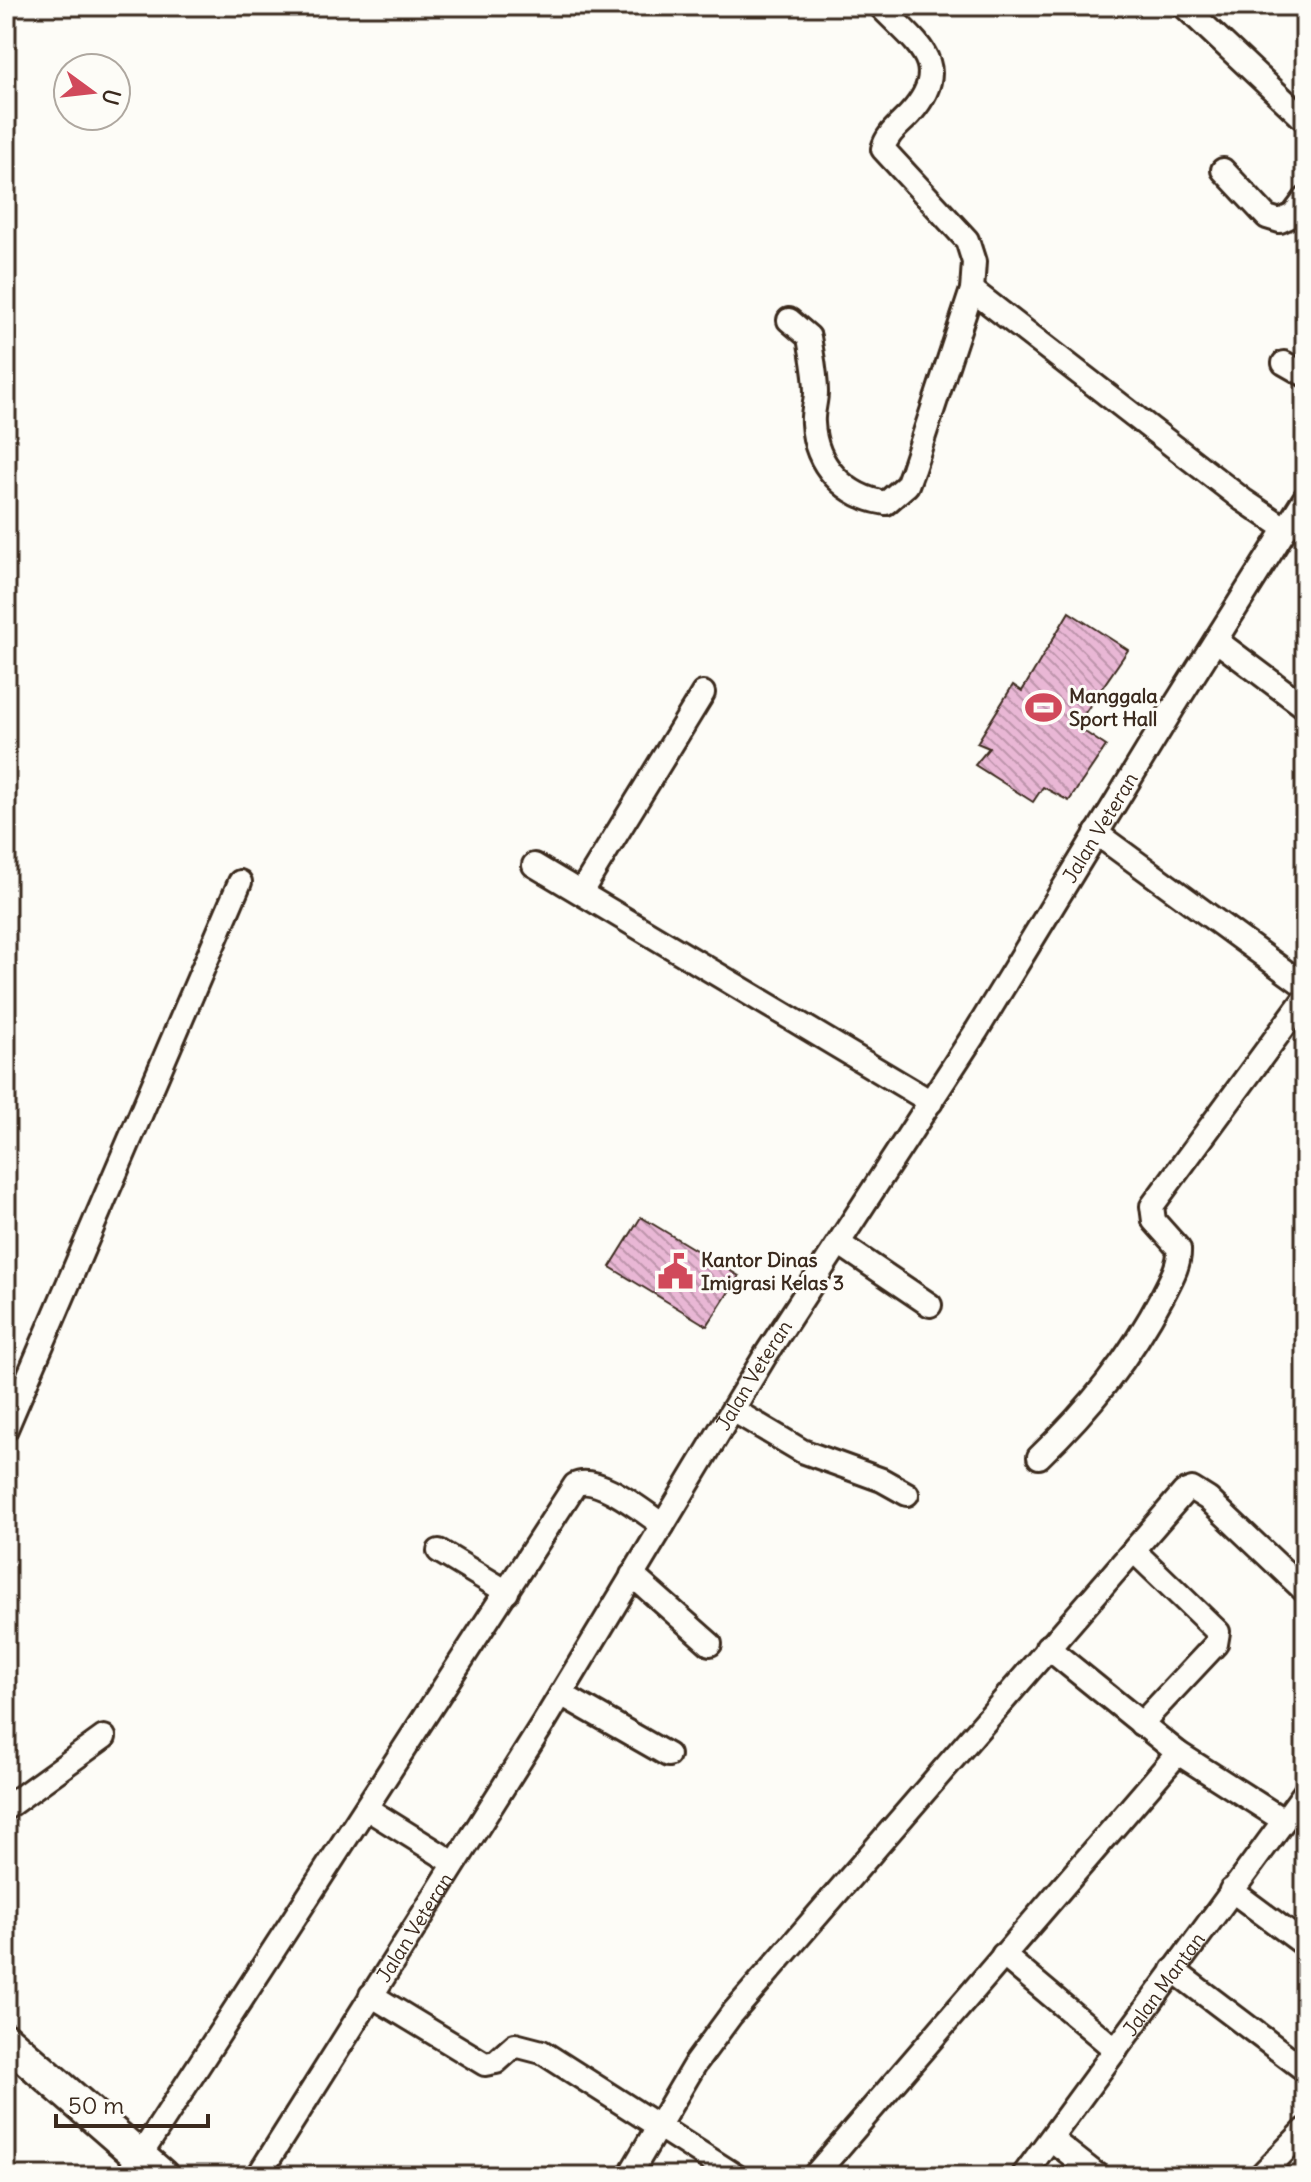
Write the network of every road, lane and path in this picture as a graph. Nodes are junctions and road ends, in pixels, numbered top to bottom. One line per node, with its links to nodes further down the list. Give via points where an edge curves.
1 (880, 6): 6 (street, via 921,48 932,73 926,95 889,135 883,149 967,240 974,262)
2 (1184, 6): 3 (street)
3 (1305, 120)
4 (1223, 170): 5 (street, via 1267,217 1280,221)
5 (1305, 199)
6 (972, 290): 7 (street, via 907,485 886,503 841,486 830,471 813,422 816,393 809,337); 11 (street)
7 (789, 320)
8 (1284, 363): 9 (street)
9 (1305, 375)
10 (1305, 498): 11 (street, Jalan Veteran)
11 (1286, 529): 12 (street, Jalan Veteran)
12 (1217, 641): 14 (street); 15 (street, Jalan Veteran)
13 (703, 693): 18 (street)
14 (1305, 707)
15 (1096, 833): 19 (street); 21 (street, Jalan Veteran)
16 (534, 865): 18 (street)
17 (240, 882): 25 (street)
18 (581, 892): 21 (street)
19 (1305, 986)
20 (1305, 998): 26 (street, via 1152,1206 1154,1221 1179,1249 1173,1275 1102,1394)
21 (931, 1102): 22 (street, Jalan Veteran)
22 (840, 1244): 23 (street); 24 (street, Jalan Veteran)
23 (930, 1305)
24 (733, 1410): 27 (street, via 802,1451); 28 (street, Jalan Veteran)
25 (6, 1429)
26 (1039, 1457)
27 (907, 1494)
28 (663, 1525): 31 (street, Jalan Veteran); 33 (street, via 600,1485 581,1482)
29 (439, 1551): 33 (street)
30 (1134, 1551): 32 (street, via 1192,1489); 35 (street); 37 (street, via 1218,1632 1216,1644)
31 (632, 1575): 34 (street); 36 (street, Jalan Veteran)
32 (1305, 1591)
33 (507, 1592): 43 (street)
34 (710, 1644)
35 (1047, 1647): 37 (street); 54 (street, via 731,2015)
36 (561, 1694): 40 (street); 45 (street, Jalan Veteran)
37 (1141, 1724): 39 (street)
38 (104, 1737): 42 (street)
39 (1178, 1753): 44 (street); 48 (street)
40 (668, 1755)
41 (1305, 1792): 44 (street, Jalan Mantan)
42 (6, 1808)
43 (366, 1808): 45 (street); 57 (street)
44 (1283, 1820): 46 (street, Jalan Mantan)
45 (454, 1863): 50 (street, Jalan Veteran)
46 (1231, 1890): 47 (street); 49 (street, Jalan Mantan)
47 (1305, 1945)
48 (1003, 1955): 52 (street); 61 (street)
49 (1173, 1970): 52 (street, Jalan Mantan); 53 (street)
50 (371, 1995): 54 (street, via 485,2064 496,2062 515,2045 528,2045); 58 (street, Jalan Veteran)
51 (6, 2040): 57 (highway)
52 (1116, 2050): 56 (street, Jalan Mantan)
53 (1305, 2070)
54 (658, 2123): 59 (street); 60 (street)
55 (1305, 2130): 64 (street)
56 (1051, 2139): 62 (street, Jalan Mantan); 63 (street)
57 (143, 2170)
58 (258, 2176)
59 (629, 2176)
60 (736, 2176)
61 (814, 2176)
62 (1023, 2176)
63 (1098, 2176)
64 (1260, 2176)

